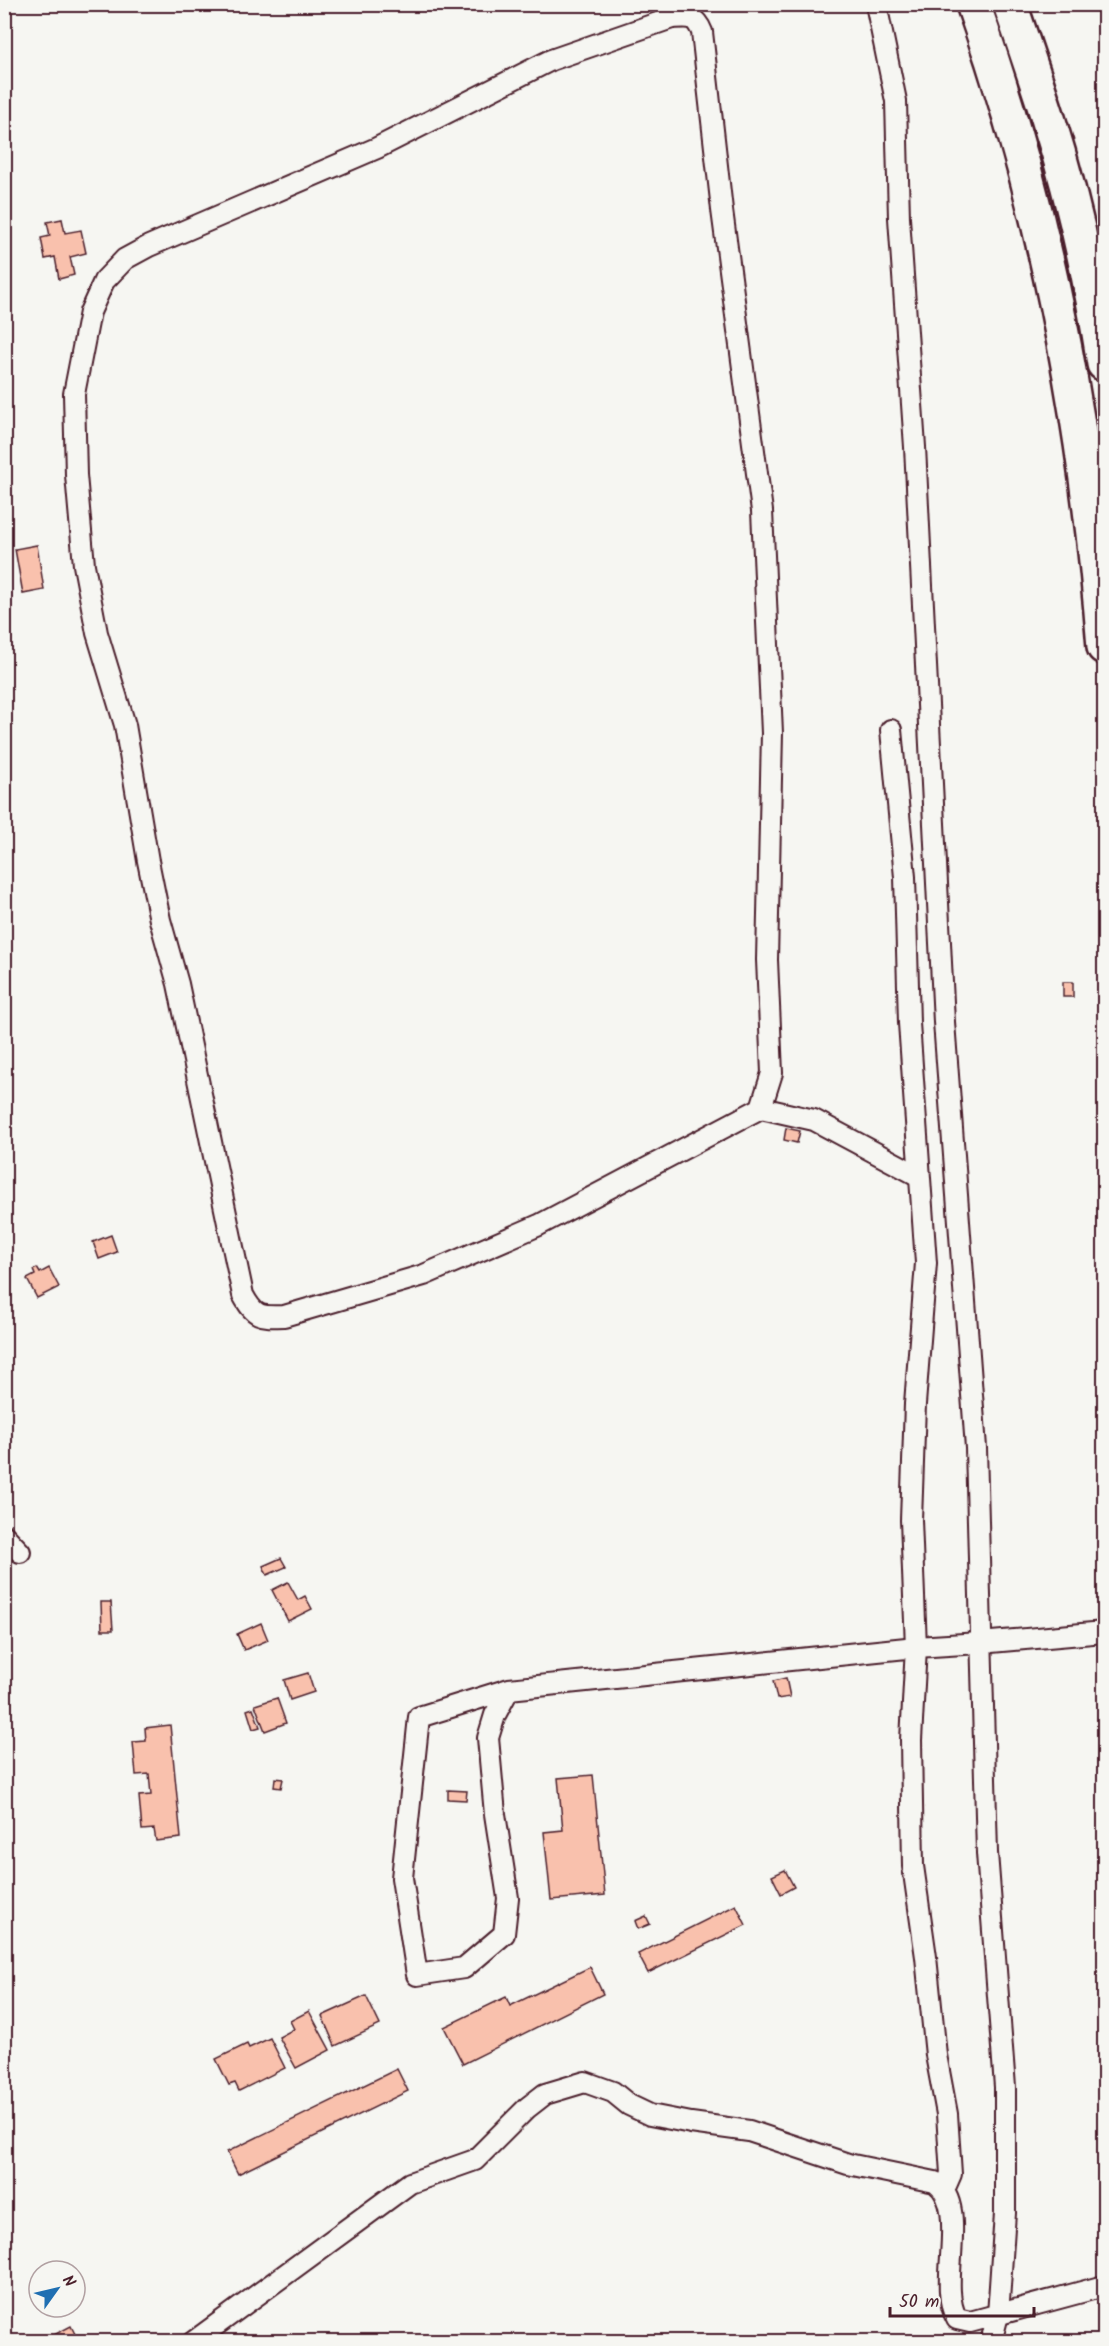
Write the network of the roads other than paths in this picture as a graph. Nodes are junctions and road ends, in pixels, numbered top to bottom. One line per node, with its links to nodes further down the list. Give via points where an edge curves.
1 (876, 4): 12 (street, via 896,101 899,218 915,447 943,1010 976,1448)
2 (973, 4): 5 (highway, via 1041,235 1061,329 1083,459)
3 (1010, 4): 4 (highway, via 1058,152 1098,319)
4 (1104, 364)
5 (1104, 646)
6 (891, 730): 8 (street, via 905,877)
7 (760, 1108): 7 (street, via 772,1072 767,960 772,733 762,511 704,43 698,22 690,17 672,18 551,60 377,148 125,259 104,280 90,312 74,394 77,486 84,565 97,633 125,725 160,921 178,984 243,1295 252,1311 264,1317 284,1316 424,1275 539,1225); 8 (street, via 814,1120)
8 (919, 1176): 13 (street, via 926,1263 911,1509)
9 (4, 1535): 10 (street)
10 (21, 1552)
11 (1104, 1632): 12 (street)
12 (980, 1643): 13 (street); 17 (street, via 987,1853 1005,2087 1005,2213)
13 (916, 1647): 14 (street); 15 (street, via 911,1740 913,1866 947,2114 951,2174)
14 (509, 1689): 14 (street, via 419,1716 402,1878 417,1975 464,1968 504,1934 508,1898 495,1814 489,1738 495,1714)
15 (944, 2190): 17 (street, via 951,2215 953,2313 963,2322); 18 (street, via 926,2179 848,2164 749,2131 650,2115 613,2092 585,2082 545,2094 475,2160 410,2183)
16 (1104, 2286): 17 (street)
17 (998, 2315): 19 (street)
18 (193, 2342)
19 (991, 2342)

